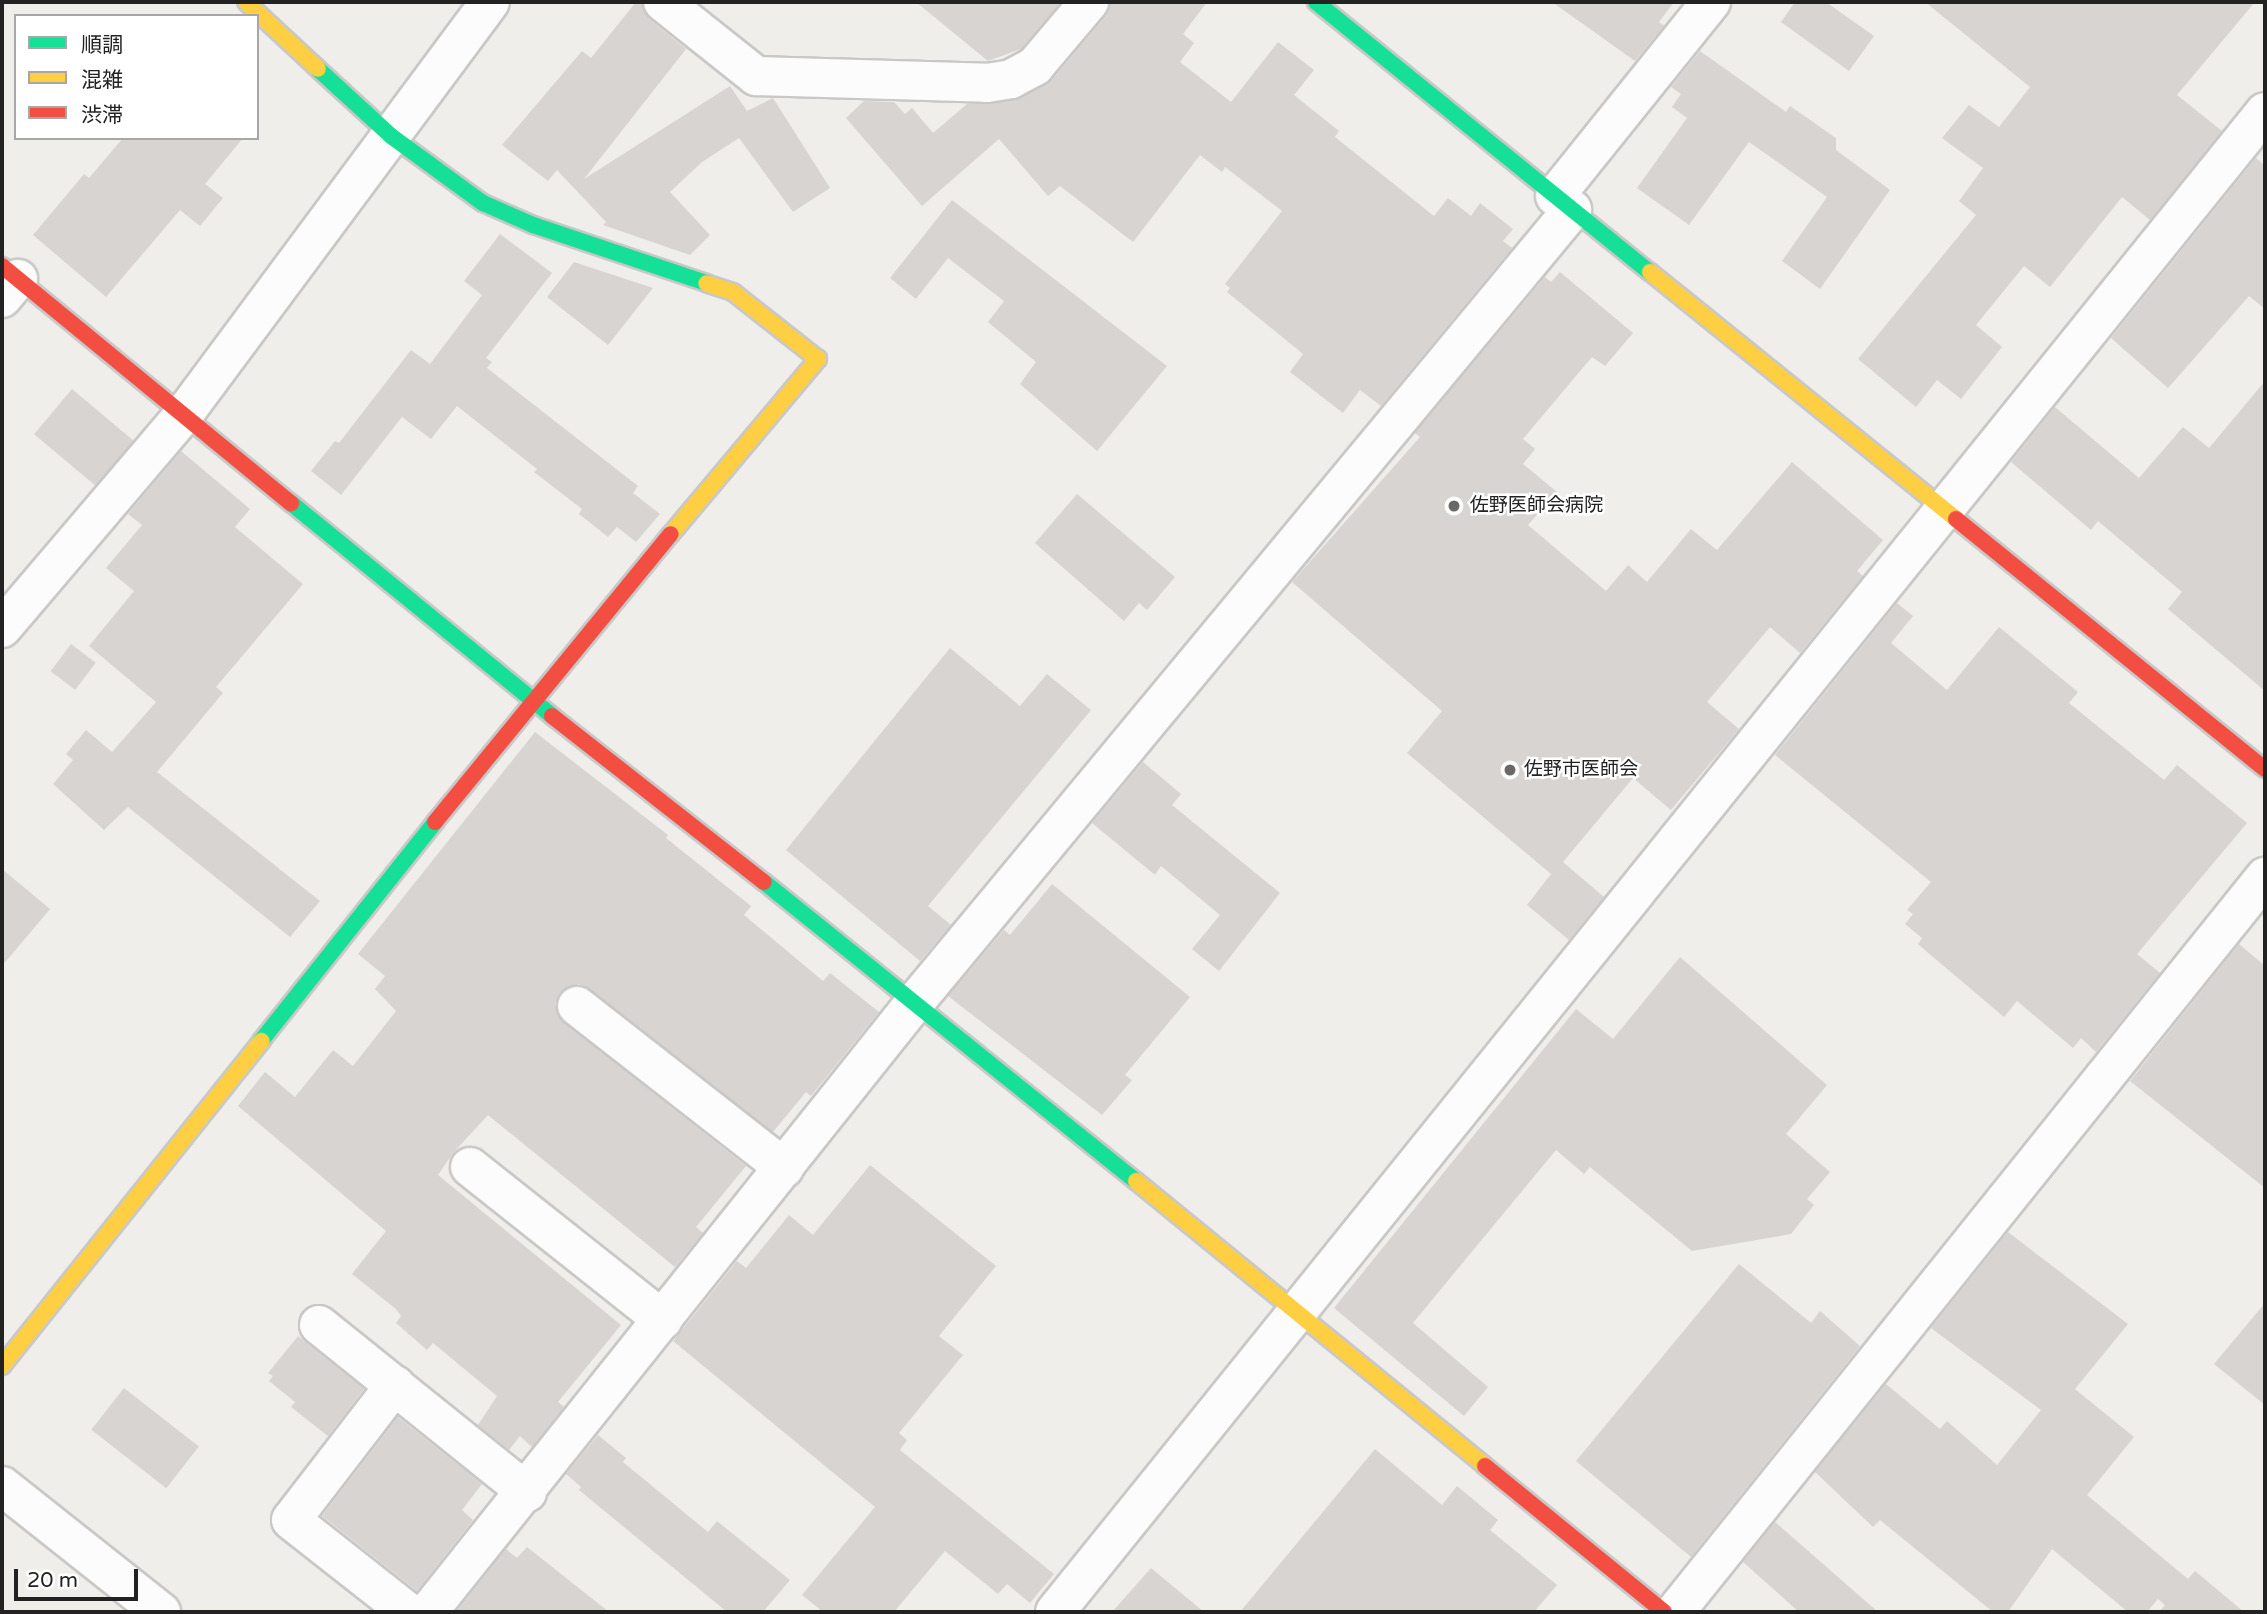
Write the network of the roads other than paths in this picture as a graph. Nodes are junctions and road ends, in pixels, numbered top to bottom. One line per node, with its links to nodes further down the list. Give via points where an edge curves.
1 (246, 2): 8 (street)
2 (490, 2): 10 (street)
3 (663, 2): 4 (street, via 756,76 987,83 1011,79 1035,66)
4 (1089, 2)
5 (1316, 2): 11 (street)
6 (1711, 2): 11 (street)
7 (259, 14): 10 (street)
8 (259, 14)
9 (2265, 112): 14 (street)
10 (391, 136): 13 (street); 16 (street, via 483,203 533,225 733,292 818,359)
11 (1563, 203): 14 (street); 19 (street)
12 (7, 281): 13 (street)
13 (184, 414): 15 (street); 16 (street)
14 (1945, 509): 17 (street); 23 (street)
15 (2, 628)
16 (532, 700): 19 (street); 26 (street)
17 (2265, 769)
18 (2265, 877): 35 (street)
19 (916, 1001): 22 (street); 23 (street)
20 (577, 1006): 22 (street)
21 (470, 1167): 24 (street)
22 (784, 1168): 24 (street)
23 (1296, 1310): 33 (street); 34 (street)
24 (663, 1320): 29 (street)
25 (319, 1325): 27 (street)
26 (2, 1366)
27 (395, 1385): 29 (street); 31 (street, via 291,1520)
28 (2, 1486): 30 (street)
29 (527, 1492): 32 (street)
30 (162, 1612)
31 (408, 1612)
32 (428, 1612)
33 (1055, 1612)
34 (1664, 1612)
35 (1675, 1612)

